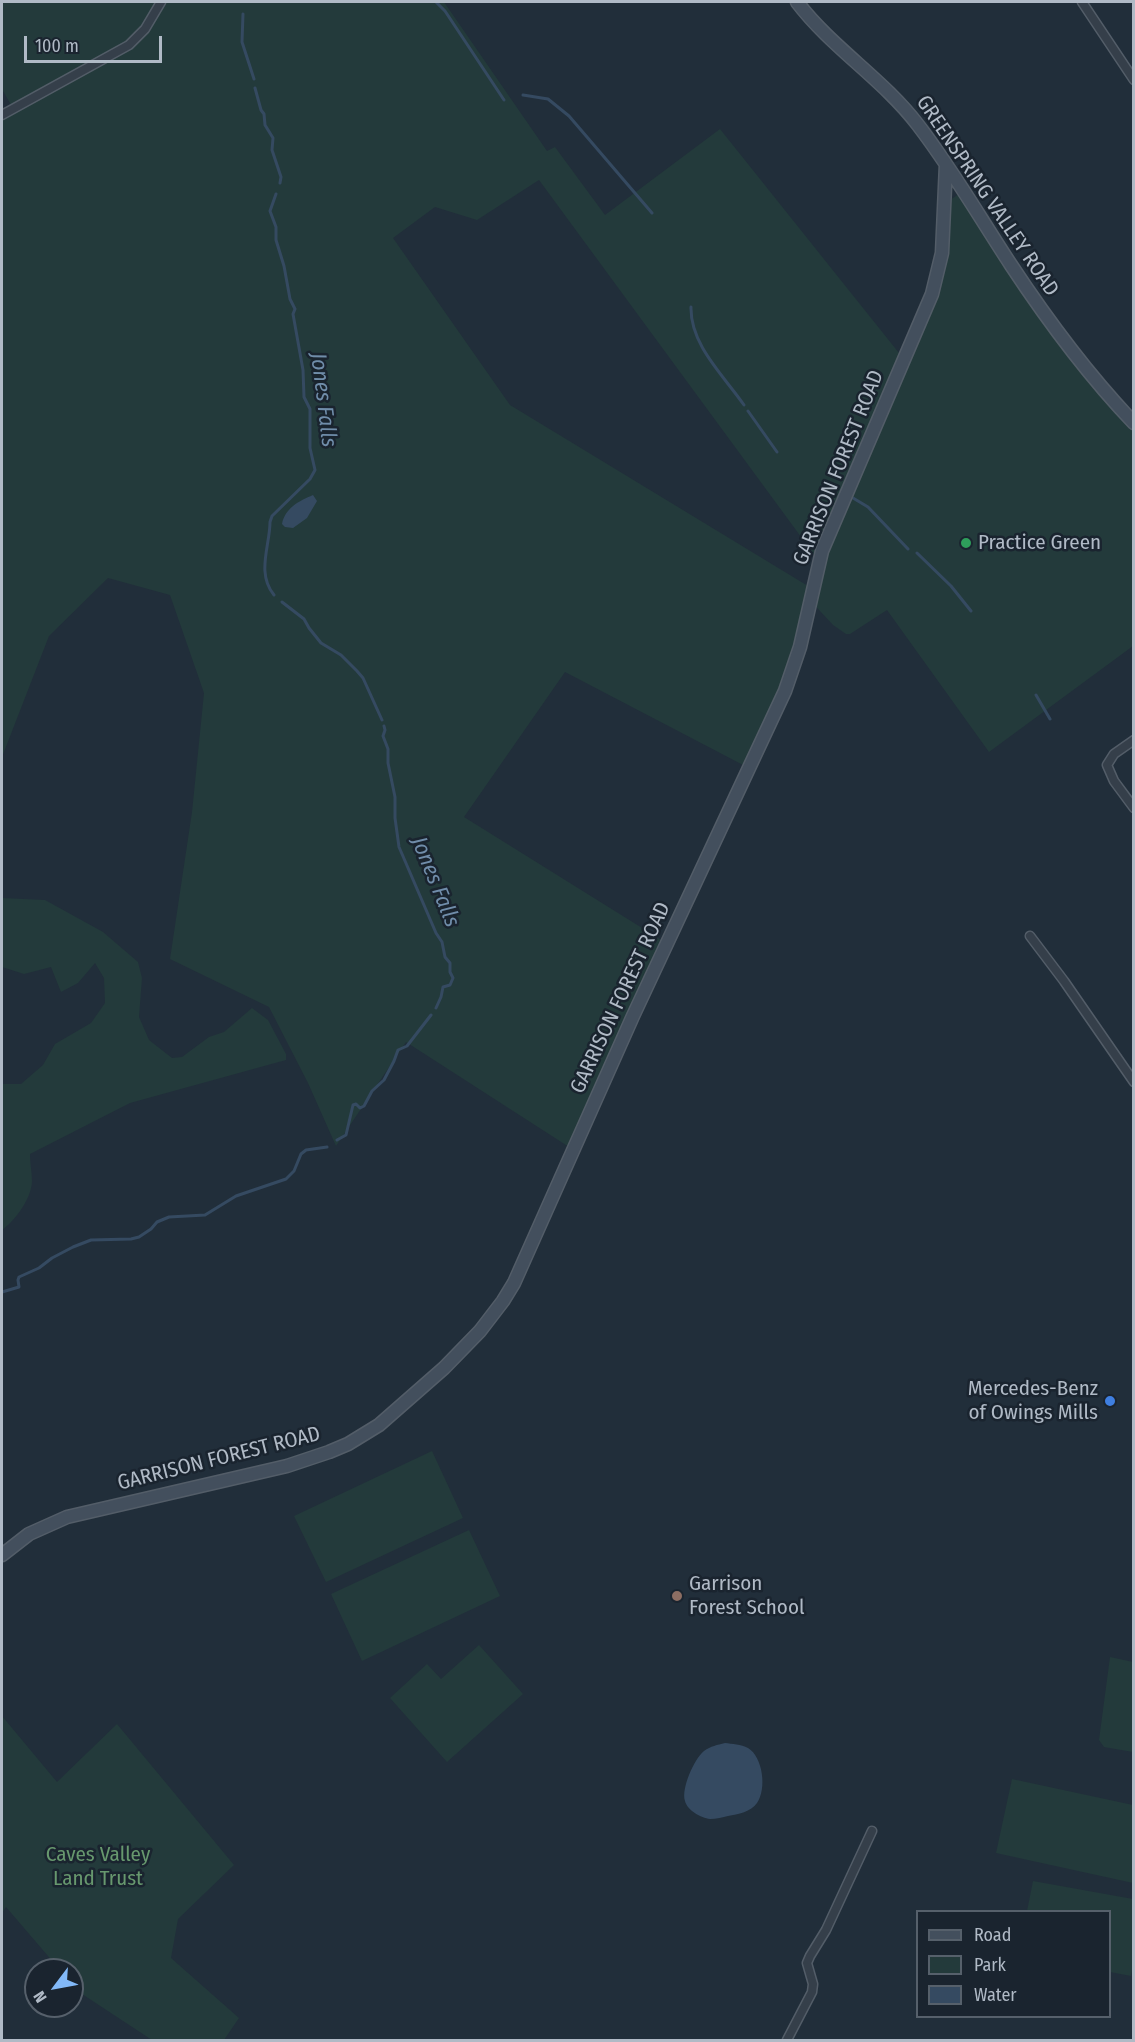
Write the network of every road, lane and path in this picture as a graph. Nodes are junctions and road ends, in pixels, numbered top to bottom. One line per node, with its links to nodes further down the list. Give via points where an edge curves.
1 (161, 2): 5 (street, via 145,29 129,45)
2 (797, 2): 6 (main road, GREENSPRING VALLEY ROAD, via 827,36 897,99)
3 (1082, 2): 4 (street)
4 (1133, 80)
5 (2, 115)
6 (946, 164): 7 (main road, GREENSPRING VALLEY ROAD, via 1056,331); 12 (main road, GARRISON FOREST ROAD, via 942,253 932,294 822,551 793,671 503,1301 444,1368 379,1425 348,1444 286,1466 67,1517 30,1534)
7 (1134, 423)
8 (1134, 740): 9 (street, via 1114,754 1107,765)
9 (1134, 808)
10 (1030, 936): 11 (street)
11 (1134, 1082)
12 (2, 1555)
13 (872, 1831): 14 (street, via 810,1956 807,1964 812,1992)
14 (787, 2040)

